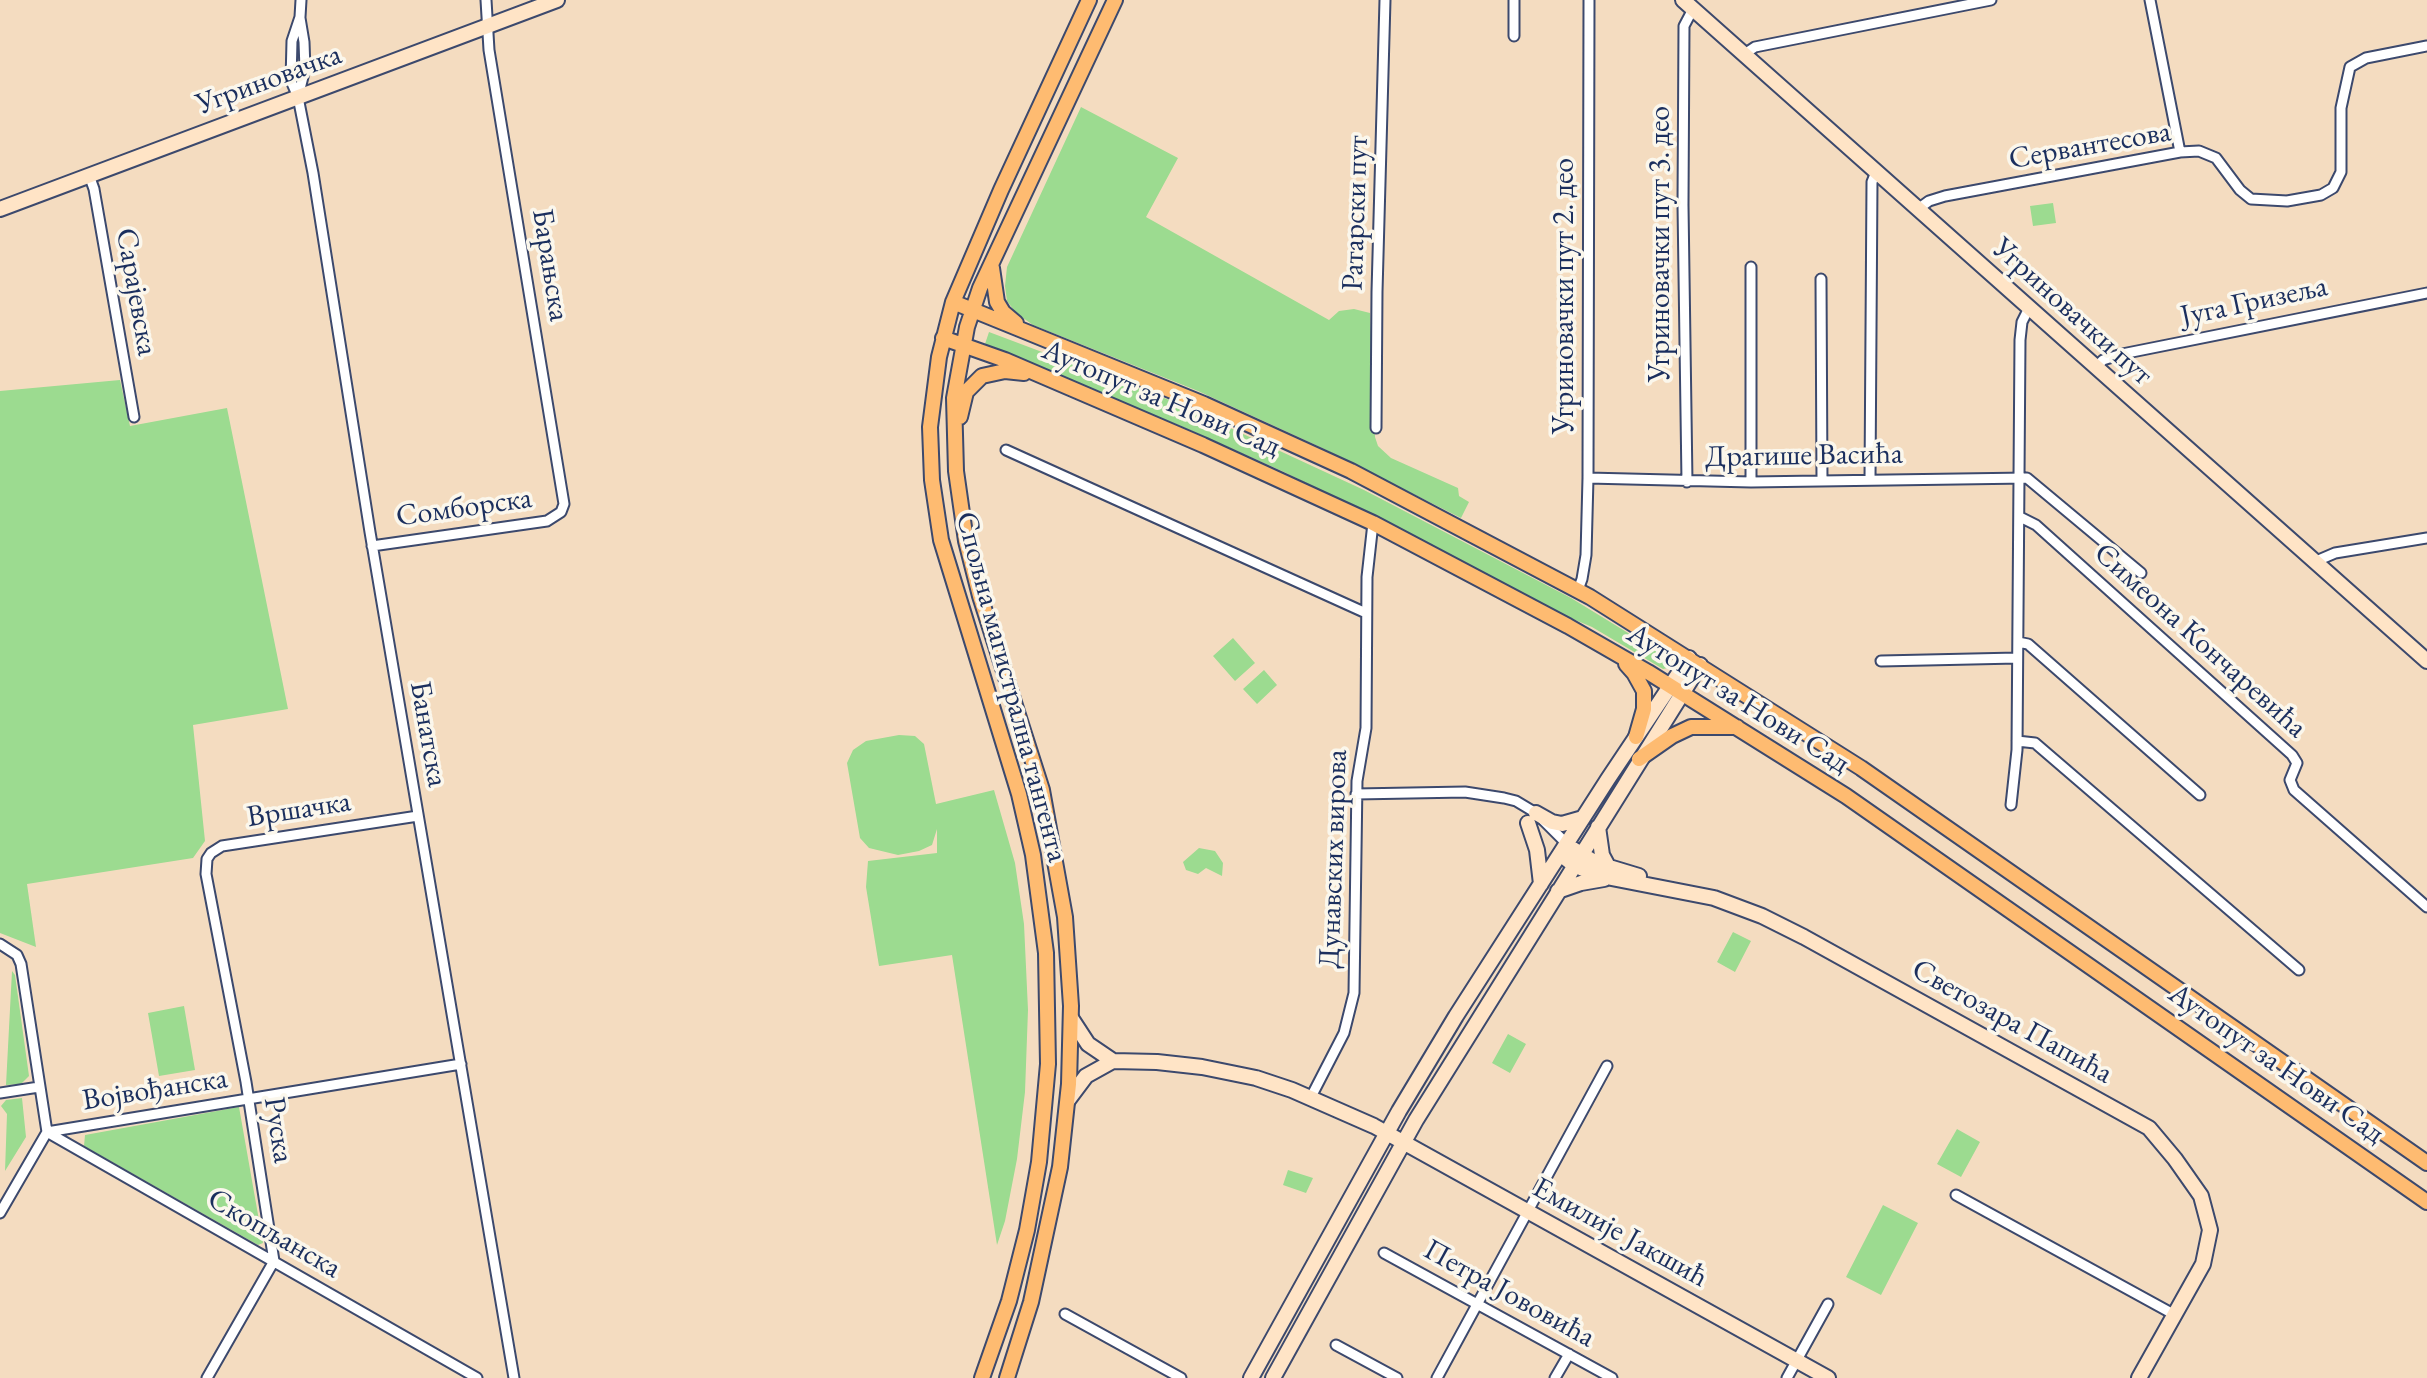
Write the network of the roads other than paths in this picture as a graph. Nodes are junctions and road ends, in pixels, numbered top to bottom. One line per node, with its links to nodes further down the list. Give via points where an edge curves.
1 (301, 0): 16 (street, Банатска, via 305,69)
2 (486, 0): 12 (street, Барањска)
3 (557, 0): 12 (street, Угриновачка)
4 (1089, 0): 26 (main road)
5 (1115, 0): 22 (main road)
6 (1385, 0): 35 (street, Ратарски пут)
7 (1514, 0): 13 (street)
8 (1589, 0): 39 (street, Угриновачки пут 2. део)
9 (1991, 0): 15 (street, via 1755,47)
10 (2150, 0): 17 (street)
11 (1688, 4): 15 (street, Угриновачки пут); 42 (street, Угриновачки пут 3. део, via 1683,205)
12 (486, 26): 16 (street, Угриновачка); 44 (street, Барањска, via 564,504)
13 (1514, 36)
14 (2427, 46): 17 (street, Сервантесова, via 2366,58 2350,67 2341,108 2341,172 2327,193 2256,201 2213,156)
15 (1743, 55): 18 (street, Угриновачки пут)
16 (298, 97): 19 (street, Угриновачка); 48 (street, Банатска)
17 (2180, 152): 21 (street, Сервантесова, via 1945,196)
18 (1876, 172): 21 (street, Угриновачки пут); 40 (street)
19 (89, 175): 20 (street, Угриновачка); 34 (street, Сарајевска)
20 (0, 209)
21 (1918, 209): 27 (street, Угриновачки пут)
22 (992, 263): 28 (main road); 29 (main road, via 997,302)
23 (1751, 267): 43 (street)
24 (1821, 279): 41 (street)
25 (2427, 293): 32 (street, Југа Гризеља, via 2122,354)
26 (953, 302): 28 (main road, Аутопут за Нови Сад); 30 (main road)
27 (2029, 308): 32 (street, Угриновачки пут); 38 (street, via 2020,340)
28 (972, 309): 29 (main road, Аутопут за Нови Сад); 31 (main road)
29 (1026, 331): 51 (main road, Аутопут за Нови Сад, via 1351,471)
30 (943, 338): 31 (main road, Аутопут за Нови Сад); 109 (main road, Спољна магистрална тангента, via 930,427 936,514 1033,855 1048,1005 1044,1121 1027,1230)
31 (963, 344): 33 (main road, Аутопут за Нови Сад); 36 (main road, Спољна магистрална тангента, via 953,406)
32 (2095, 368): 49 (street, Угриновачки пут)
33 (1036, 374): 36 (main road, via 996,372 976,380 963,400); 46 (main road, Аутопут за Нови Сад)
34 (134, 417)
35 (1376, 428)
36 (955, 446): 80 (main road, Спољна магистрална тангента, via 966,541 1042,790 1065,917)
37 (1006, 450): 52 (street)
38 (2020, 477): 40 (street, Драгише Васића); 45 (street); 50 (street, via 2030,479)
39 (1588, 478): 42 (street, Драгише Васића); 51 (street, Угриновачки пут 2. део, via 1586,555)
40 (1870, 479): 41 (street, Драгише Васића)
41 (1822, 481): 43 (street, Драгише Васића)
42 (1687, 482): 43 (street, Драгише Васића)
43 (1751, 482)
44 (561, 512): 48 (street, Сомборска, via 533,524)
45 (2020, 517): 53 (street); 77 (street, Симеона Кончаревића, via 2036,525 2292,755 2297,763 2290,780 2294,790)
46 (1373, 523): 52 (street, Дунавских вирова); 54 (main road, Аутопут за Нови Сад)
47 (2427, 538): 49 (street, via 2335,553)
48 (372, 546): 67 (street, Банатска)
49 (2314, 562): 58 (street, Угриновачки пут)
50 (2141, 573)
51 (1578, 590): 56 (main road, Аутопут за Нови Сад)
52 (1366, 613): 64 (street, Дунавских вирова, via 1366,718)
53 (2018, 642): 55 (street); 65 (street, via 2028,644)
54 (1607, 648): 59 (main road, Аутопут за Нови Сад); 61 (main road, via 1629,667 1644,691)
55 (2017, 658): 57 (street); 62 (street)
56 (1694, 661): 59 (street); 92 (main road, Аутопут за Нови Сад, via 1968,841)
57 (1881, 661)
58 (2427, 661)
59 (1677, 689): 60 (main road, Аутопут за Нови Сад); 61 (street); 63 (street)
60 (1740, 727): 63 (main road, via 1691,727); 94 (main road, Аутопут за Нови Сад, via 1902,834)
61 (1636, 737): 69 (street)
62 (2017, 741): 66 (street); 79 (street, via 2035,743)
63 (1639, 759): 70 (street)
64 (1356, 794): 68 (street, via 1479,794 1516,801); 86 (street, Дунавских вирова, via 1352,1005 1344,1033)
65 (2200, 795)
66 (2011, 805)
67 (418, 816): 74 (street, Вршачка, via 222,846 207,859); 82 (street, Банатска)
68 (1532, 818): 69 (street, via 1556,823); 71 (street); 75 (street)
69 (1583, 818): 71 (street)
70 (1598, 827): 72 (street); 73 (street)
71 (1564, 849): 72 (street, Светозара Папића); 75 (street)
72 (1578, 860): 73 (street, Светозара Папића); 76 (street)
73 (1609, 873): 76 (street); 102 (street, Светозара Папића, via 1641,885 1725,901 1762,916 2149,1128 2192,1182 2209,1221 2203,1264)
74 (206, 874): 87 (street, Руска)
75 (1541, 885): 90 (street)
76 (1558, 892): 91 (street)
77 (2427, 907)
78 (0, 944): 84 (street, via 21,964)
79 (2299, 970)
80 (1071, 1018): 81 (street, via 1086,1043); 88 (main road, Спољна магистрална тангента)
81 (1113, 1061): 86 (street, via 1220,1070); 88 (street, via 1086,1076)
82 (461, 1064): 87 (street, Војвођанска); 108 (street, Банатска)
83 (1607, 1066): 95 (street)
84 (39, 1087): 85 (street); 89 (street)
85 (0, 1093)
86 (1311, 1097): 90 (street)
87 (249, 1100): 89 (street, Војвођанска); 98 (street, Руска)
88 (1068, 1100): 110 (main road, Спољна магистрална тангента, via 1048,1231)
89 (47, 1132): 96 (street); 98 (street, Скопљанска)
90 (1386, 1134): 91 (street, Емилије Јакшић); 112 (street)
91 (1403, 1143): 95 (street, Емилије Јакшић); 113 (street)
92 (2427, 1163)
93 (1956, 1195): 102 (street)
94 (2427, 1202)
95 (1528, 1212): 99 (street); 105 (street, Емилије Јакшић)
96 (0, 1213)
97 (1384, 1253): 99 (street, Петра Јововића)
98 (274, 1261): 106 (street); 107 (street, Скопљанска)
99 (1476, 1304): 104 (street, Петра Јововића); 115 (street)
100 (1828, 1304): 105 (street)
101 (1065, 1314): 111 (street)
102 (2175, 1315): 120 (street, Светозара Папића)
103 (1336, 1345): 114 (street)
104 (1569, 1354): 116 (street); 117 (street, Петра Јововића)
105 (1796, 1361): 118 (street); 119 (street, Емилије Јакшић)
106 (207, 1378)
107 (477, 1378)
108 (514, 1378)
109 (982, 1378)
110 (1007, 1378)
111 (1181, 1378)
112 (1251, 1378)
113 (1273, 1378)
114 (1397, 1378)
115 (1437, 1378)
116 (1555, 1378)
117 (1612, 1378)
118 (1787, 1378)
119 (1828, 1378)
120 (2139, 1378)

